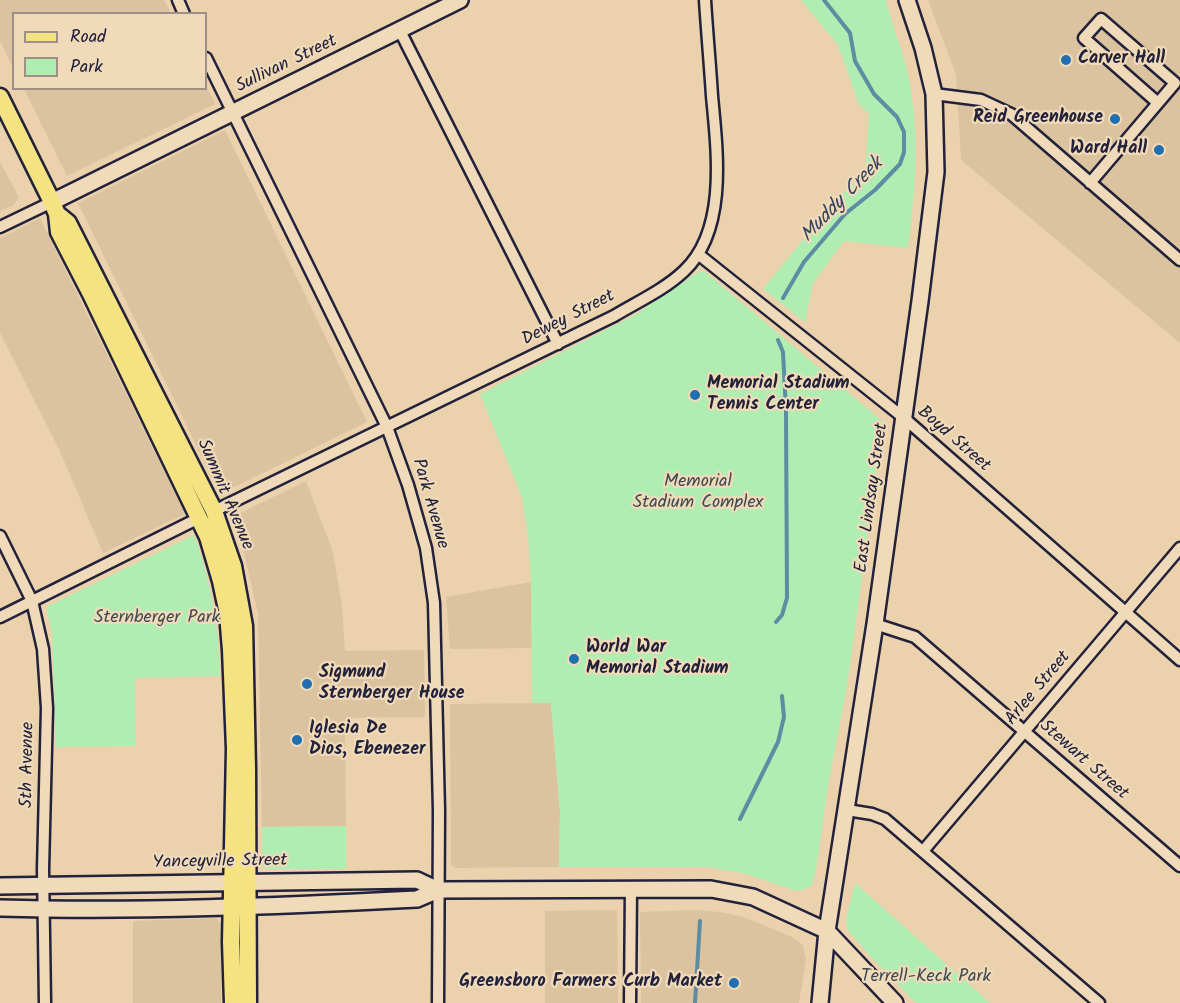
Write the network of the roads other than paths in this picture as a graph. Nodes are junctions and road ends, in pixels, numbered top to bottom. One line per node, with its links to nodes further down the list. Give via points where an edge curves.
1 (460, 0): 4 (street, Sullivan Street)
2 (705, 0): 13 (street, Dewey Street, via 718,170 712,218)
3 (907, 0): 6 (street, East Lindsay Street)
4 (400, 31): 9 (street, Sullivan Street); 15 (street)
5 (207, 60): 9 (street, Park Avenue)
6 (934, 94): 10 (street, via 981,100 1011,114); 16 (street, East Lindsay Street, via 936,172)
7 (0, 97): 11 (main road, Summit Avenue)
8 (1158, 103): 8 (street, via 1175,83 1101,19 1084,38); 10 (street)
9 (232, 114): 11 (street, Sullivan Street); 17 (street, Park Avenue)
10 (1090, 183): 14 (street)
11 (54, 208): 12 (street, Sullivan Street); 18 (main road, Summit Avenue, via 83,250)
12 (0, 227)
13 (698, 254): 15 (street, Dewey Street, via 670,282); 16 (street, Boyd Street)
14 (1180, 260)
15 (558, 344): 17 (street, Dewey Street)
16 (904, 418): 22 (street, Boyd Street); 24 (street, East Lindsay Street)
17 (387, 427): 18 (street, Dewey Street); 34 (street, Park Avenue, via 426,548 434,603 440,811)
18 (206, 515): 21 (street, Dewey Street); 30 (main road, Summit Avenue, via 233,566 244,626 247,769)
19 (0, 536): 21 (street, 5th Avenue)
20 (1180, 548): 22 (street, Arlee Street)
21 (32, 601): 23 (street, Dewey Street); 32 (street, 5th Avenue, via 43,648 47,708)
22 (1125, 613): 25 (street, Boyd Street); 26 (street, Arlee Street)
23 (0, 617)
24 (875, 624): 26 (street, Stewart Street, via 915,637); 27 (street, East Lindsay Street)
25 (1180, 660)
26 (1024, 732): 28 (street, Arlee Street); 29 (street, Stewart Street)
27 (847, 810): 28 (street, via 885,819); 38 (street, East Lindsay Street)
28 (923, 851): 46 (street)
29 (1180, 866)
30 (239, 882): 32 (street, Yanceyville Street); 34 (street, Yanceyville Street, via 417,880); 35 (main road, Summit Avenue)
31 (0, 886): 32 (street, Yanceyville Street)
32 (44, 886): 37 (street, 5th Avenue)
33 (631, 889): 34 (street, Yanceyville Street); 38 (street, Yanceyville Street, via 728,891 753,897); 43 (street)
34 (438, 890): 35 (street, Yanceyville Street, via 417,899); 42 (street, Park Avenue)
35 (239, 907): 37 (street, Yanceyville Street); 40 (main road, Summit Avenue); 41 (main road, Summit Avenue)
36 (0, 908): 37 (street, Yanceyville Street)
37 (44, 909): 39 (street, 5th Avenue)
38 (827, 931): 44 (street, East Lindsay Street); 45 (street)
39 (45, 1003)
40 (233, 1003)
41 (248, 1003)
42 (438, 1003)
43 (630, 1003)
44 (820, 1003)
45 (895, 1003)
46 (1099, 1003)

